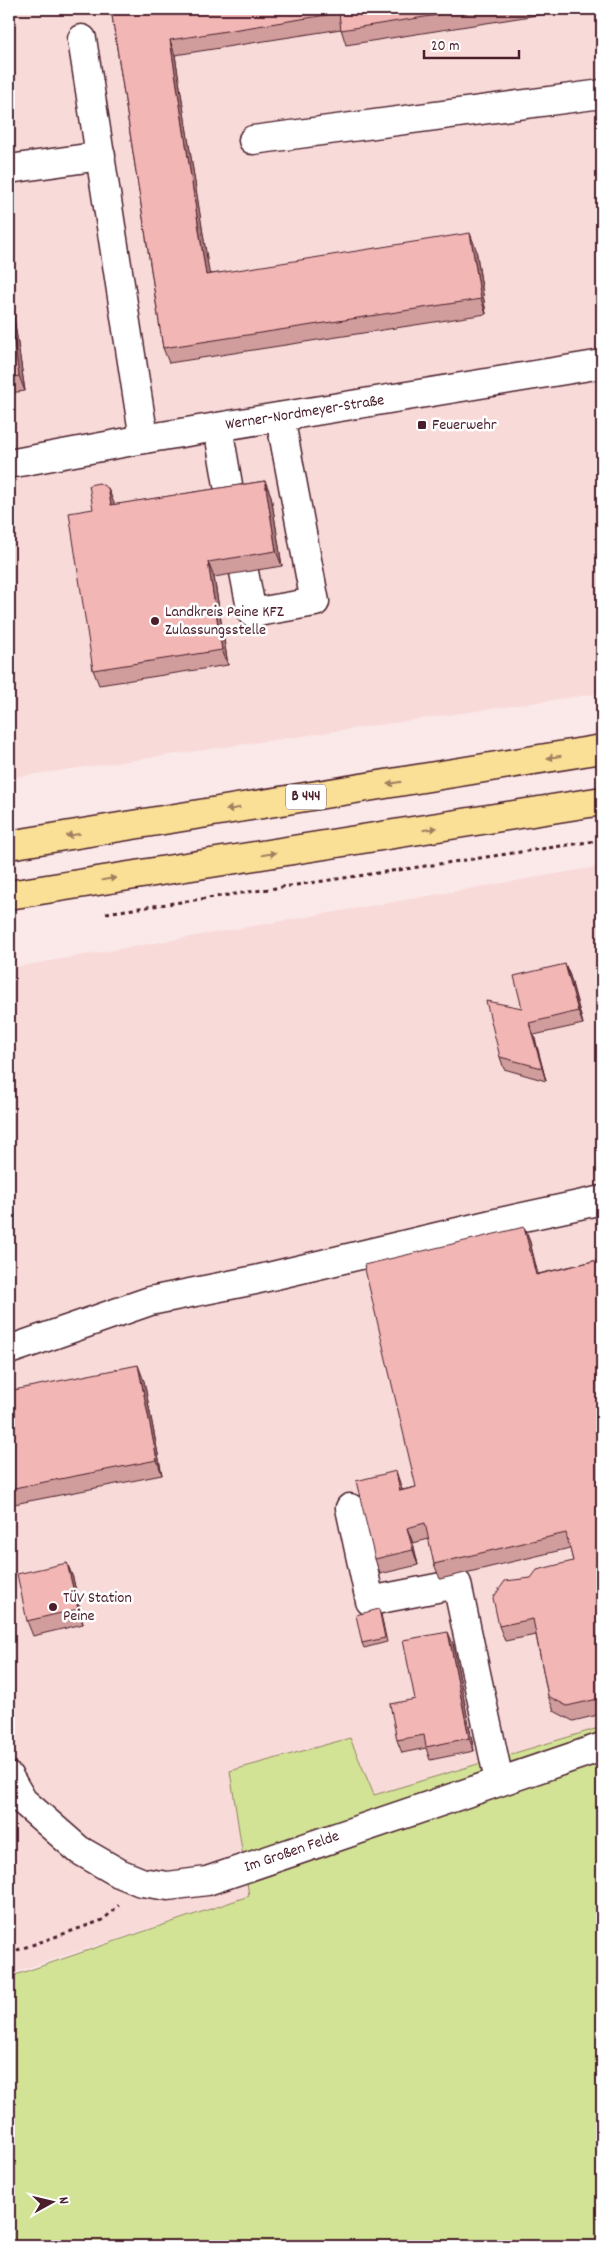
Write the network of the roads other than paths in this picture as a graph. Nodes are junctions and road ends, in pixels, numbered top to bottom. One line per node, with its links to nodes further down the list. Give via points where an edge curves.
1 (82, 39): 4 (street)
2 (602, 94): 3 (street)
3 (253, 140)
4 (101, 156): 5 (street); 9 (street)
5 (9, 170)
6 (602, 364): 7 (street, Werner-Nordmeyer-Straße)
7 (280, 417): 8 (street, Werner-Nordmeyer-Straße); 12 (street, via 315,602 252,613)
8 (218, 427): 9 (street, Werner-Nordmeyer-Straße); 11 (street)
9 (144, 439): 10 (street, Werner-Nordmeyer-Straße)
10 (9, 464)
11 (231, 502)
12 (244, 572)
13 (602, 749): 15 (highway, B 444, one-way to 15)
14 (602, 801): 16 (highway, one-way to 14)
15 (9, 845)
16 (9, 895)
17 (602, 1200): 18 (street, via 256,1280 150,1300)
18 (9, 1350)
19 (350, 1508): 22 (street, via 370,1601 457,1584)
20 (602, 1748): 22 (street, Im Großen Felde)
21 (9, 1777): 23 (street, Im Großen Felde)
22 (499, 1782): 23 (street, Im Großen Felde, via 207,1881 168,1886 141,1882 118,1873 79,1850)
23 (16, 1803)

